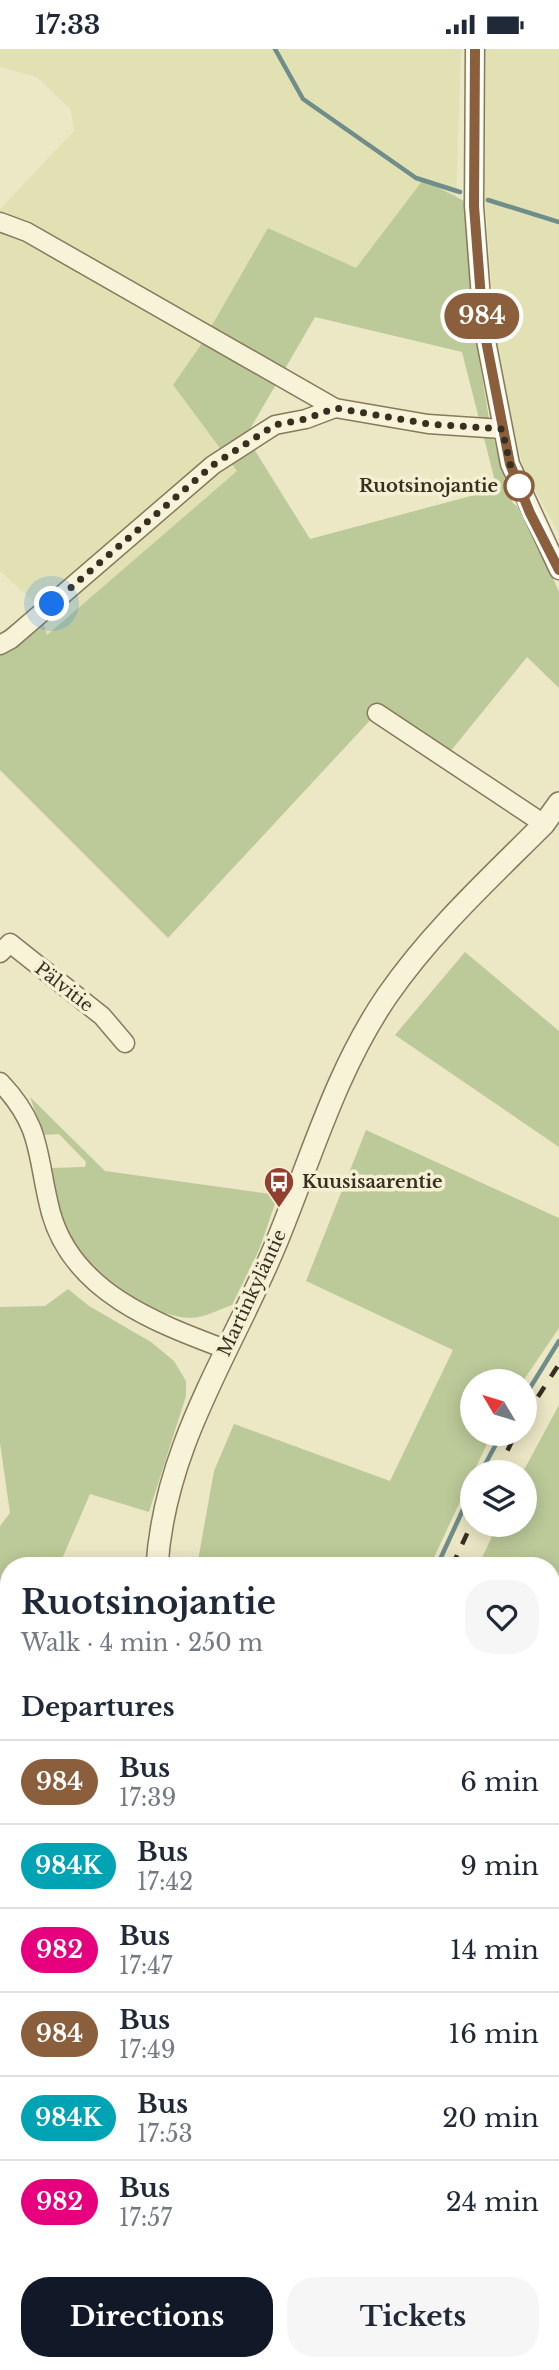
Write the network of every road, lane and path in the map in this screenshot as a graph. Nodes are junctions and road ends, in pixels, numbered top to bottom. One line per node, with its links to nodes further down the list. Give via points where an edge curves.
1 (475, 49): 4 (street, via 475,219 483,325)
2 (0, 222): 3 (street, via 27,232)
3 (335, 408): 4 (street, via 429,424); 6 (street, via 275,425 213,465)
4 (502, 429): 5 (street, via 510,464)
5 (559, 570)
6 (0, 645)
7 (377, 713): 9 (street)
8 (559, 803): 9 (street, Martinkyläntie)
9 (544, 824): 13 (street, Martinkyläntie, via 419,953 362,1034 274,1250)
10 (0, 953): 11 (street, Pälvitie, via 10,943 102,1016)
11 (125, 1043)
12 (0, 1082): 13 (street, via 15,1097 38,1143 58,1232 94,1283 159,1322)
13 (225, 1349): 14 (street, Martinkyläntie, via 173,1475)
14 (157, 1557)

